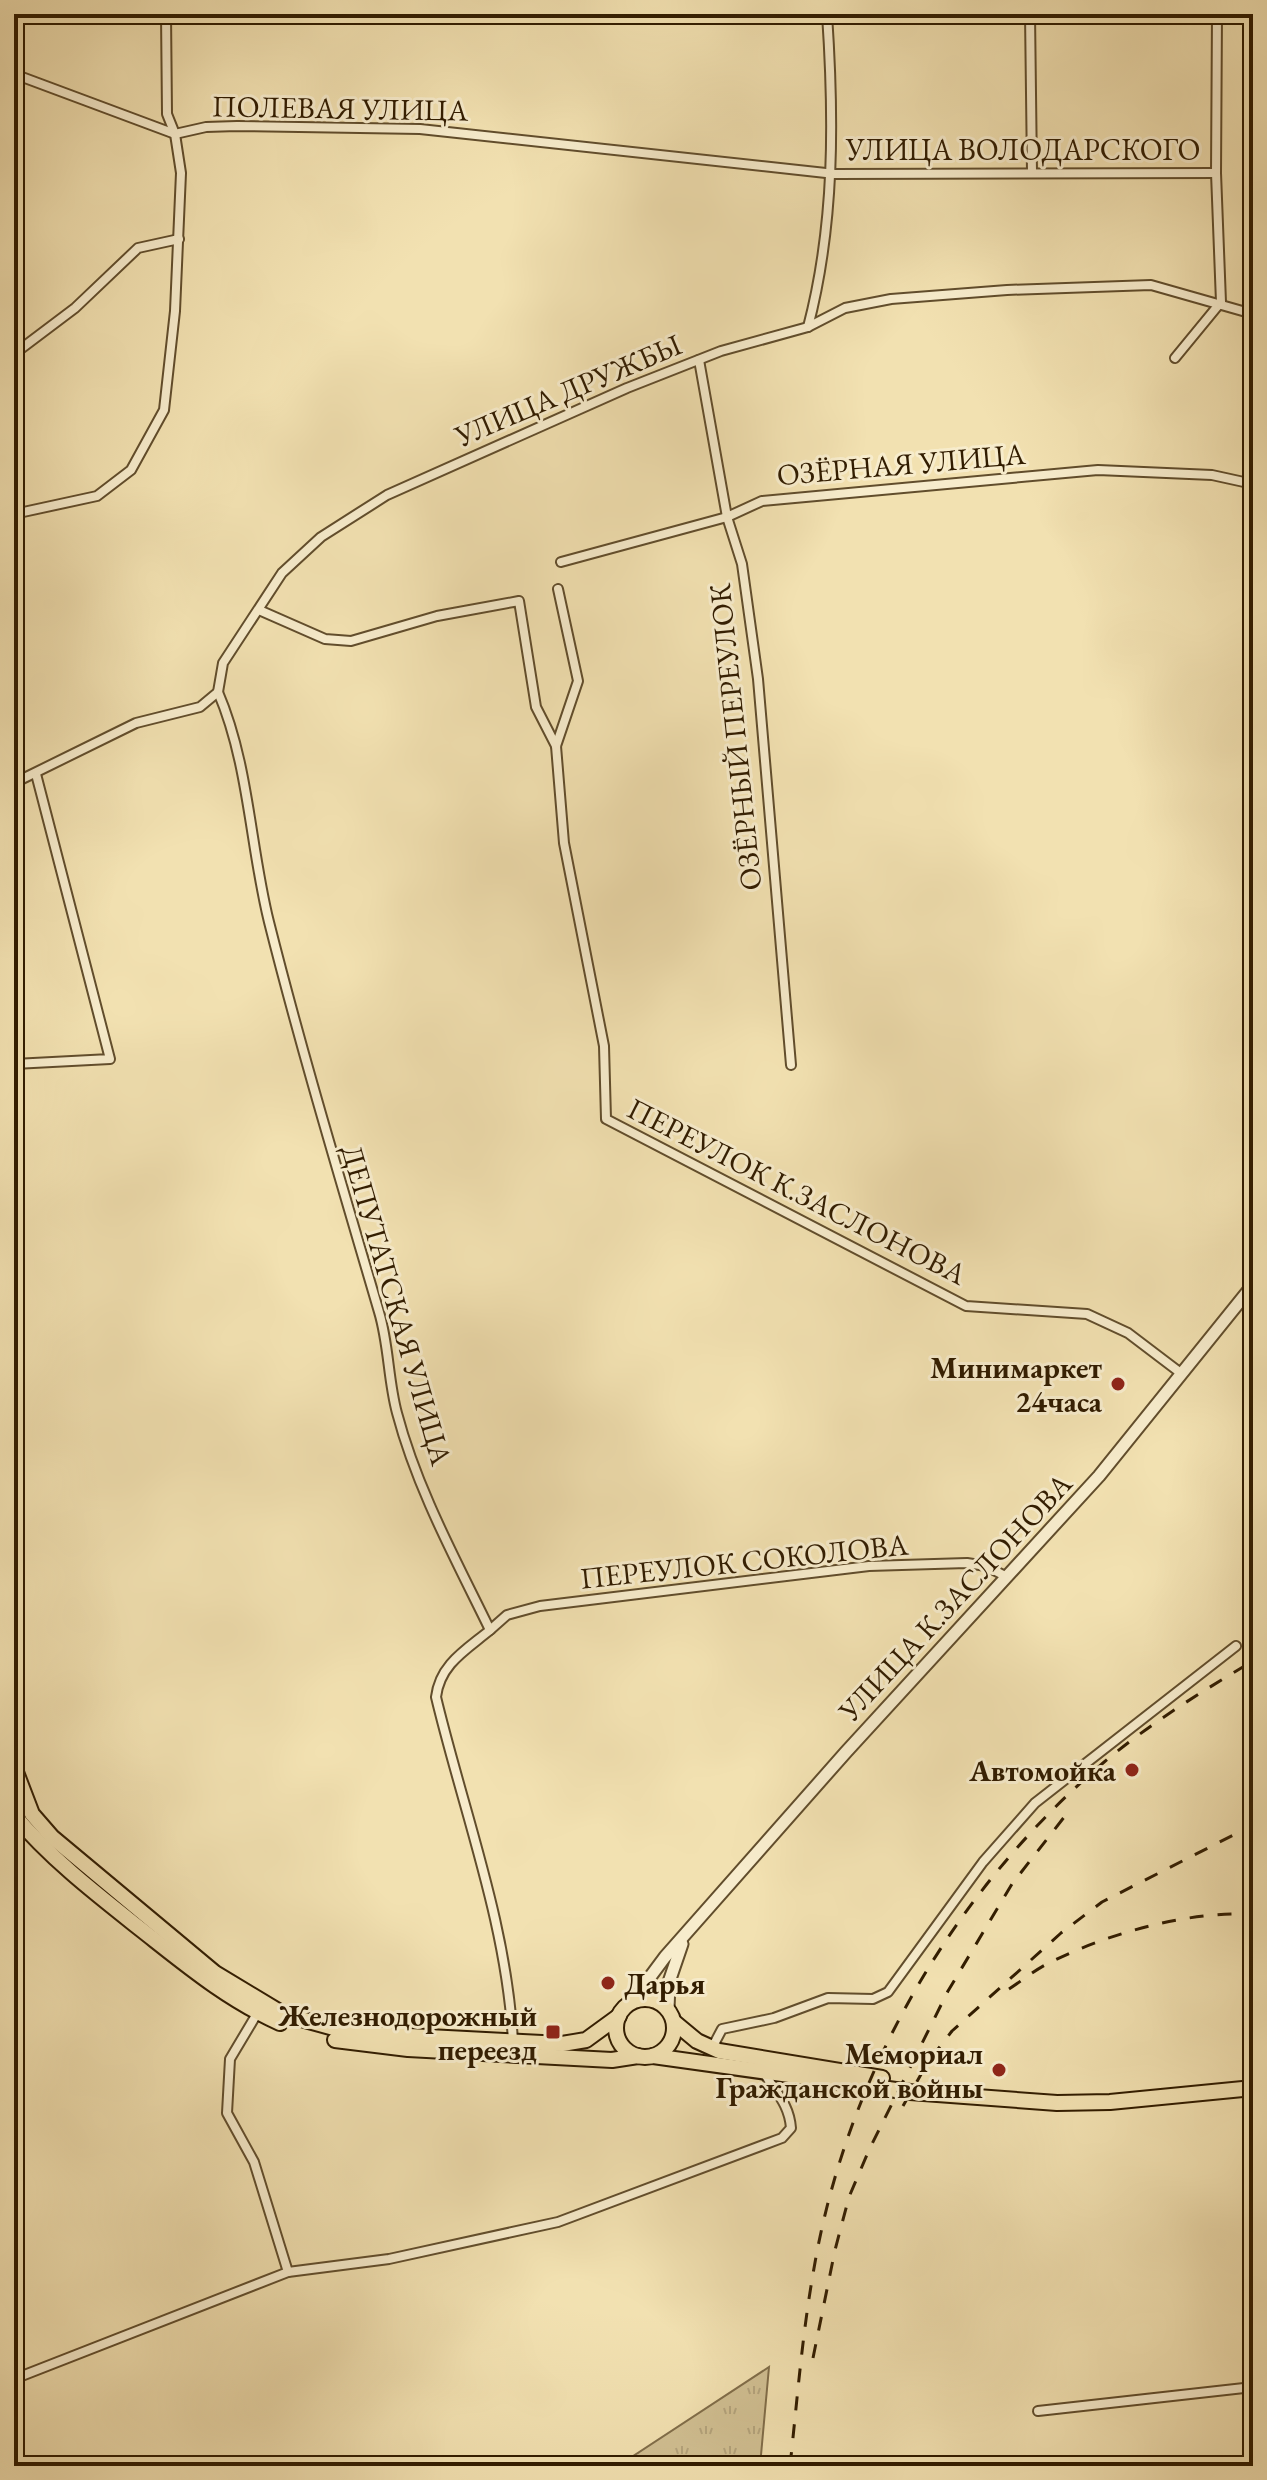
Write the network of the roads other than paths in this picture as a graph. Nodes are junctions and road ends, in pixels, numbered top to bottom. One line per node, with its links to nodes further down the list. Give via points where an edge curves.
1 (166, 14): 6 (street, via 167,114)
2 (827, 14): 9 (street, via 833,118)
3 (1030, 14): 7 (street)
4 (1217, 14): 8 (street)
5 (14, 74): 6 (street)
6 (175, 134): 9 (street, ПОЛЕВАЯ УЛИЦА, via 237,126 420,129); 10 (street, ПОЛЕВАЯ УЛИЦА, via 181,173)
7 (1032, 172): 8 (street, УЛИЦА ВОЛОДАРСКОГО); 9 (street, УЛИЦА ВОЛОДАРСКОГО)
8 (1216, 173): 11 (street)
9 (830, 174): 13 (street, via 818,291)
10 (179, 239): 14 (street, via 138,248 75,308); 18 (street, ПОЛЕВАЯ УЛИЦА, via 164,410 131,470 97,496)
11 (1221, 302): 12 (street, УЛИЦА ДРУЖБЫ); 13 (street, УЛИЦА ДРУЖБЫ, via 1151,285 1007,290 891,299 845,308); 15 (street)
12 (1253, 314)
13 (808, 327): 16 (street, УЛИЦА ДРУЖБЫ)
14 (14, 354)
15 (1175, 358)
16 (699, 360): 19 (street, ОЗЁРНЫЙ ПЕРЕУЛОК); 22 (street, УЛИЦА ДРУЖБЫ, via 387,495 321,537 282,573)
17 (1253, 484): 19 (street, ОЗЁРНАЯ УЛИЦА, via 1212,475 1098,470 762,501)
18 (14, 514)
19 (727, 517): 20 (street, ОЗЁРНАЯ УЛИЦА); 28 (street, ОЗЁРНЫЙ ПЕРЕУЛОК, via 742,564 758,679)
20 (561, 562)
21 (558, 589): 24 (street, ПЕРЕУЛОК К.ЗАСЛОНОВА, via 578,681)
22 (259, 610): 23 (street, УЛИЦА ДРУЖБЫ, via 223,663); 24 (street, ПЕРЕУЛОК К.ЗАСЛОНОВА, via 325,639 351,641 437,616 519,601 536,707)
23 (218, 692): 25 (street, via 200,707 136,723); 32 (street, ДЕПУТАТСКАЯ УЛИЦА, via 234,732 268,917 380,1314 396,1412 439,1524)
24 (556, 746): 30 (street, ПЕРЕУЛОК К.ЗАСЛОНОВА, via 564,843 604,1046 606,1119 966,1306 1087,1314 1128,1333)
25 (36, 774): 26 (street); 27 (street, via 110,1059)
26 (14, 783)
27 (14, 1064)
28 (791, 1065)
29 (1253, 1285): 30 (street, УЛИЦА К.ЗАСЛОНОВА)
30 (1182, 1374): 31 (street, УЛИЦА К.ЗАСЛОНОВА)
31 (1007, 1577): 32 (street, ПЕРЕУЛОК СОКОЛОВА, via 967,1563 869,1566 540,1606 507,1615); 36 (street, УЛИЦА К.ЗАСЛОНОВА)
32 (490, 1630): 41 (street, via 449,1663 438,1679 436,1697 474,1832)
33 (1236, 1646): 42 (street, via 1035,1803 983,1862 888,1992 873,1999 828,1998 774,2018 722,2029)
34 (14, 1767): 41 (main road, via 32,1814 52,1837 243,1993 283,2014 352,2033)
35 (14, 1815): 38 (main road, via 112,1907 223,1994)
36 (685, 1937): 37 (street, УЛИЦА К.ЗАСЛОНОВА); 40 (street, УЛИЦА К.ЗАСЛОНОВА, via 669,1982)
37 (630, 2004): 39 (main road); 40 (main road, via 650,2000)
38 (258, 2012): 43 (main road, via 352,2044 612,2060); 47 (street, via 230,2059 227,2113 254,2162)
39 (619, 2016): 41 (main road, via 574,2043); 43 (main road, via 619,2040)
40 (671, 2016): 42 (main road); 43 (main road, via 670,2043)
41 (513, 2042)
42 (712, 2048): 45 (main road, via 903,2081 1056,2093)
43 (645, 2056): 44 (main road)
44 (763, 2070): 46 (main road, via 910,2092 1057,2103); 47 (street, via 784,2098 791,2128 782,2138 558,2222 389,2259)
45 (1253, 2079)
46 (1253, 2088)
47 (288, 2272): 48 (street)
48 (14, 2379)
49 (1253, 2387): 50 (street)
50 (1038, 2411)

